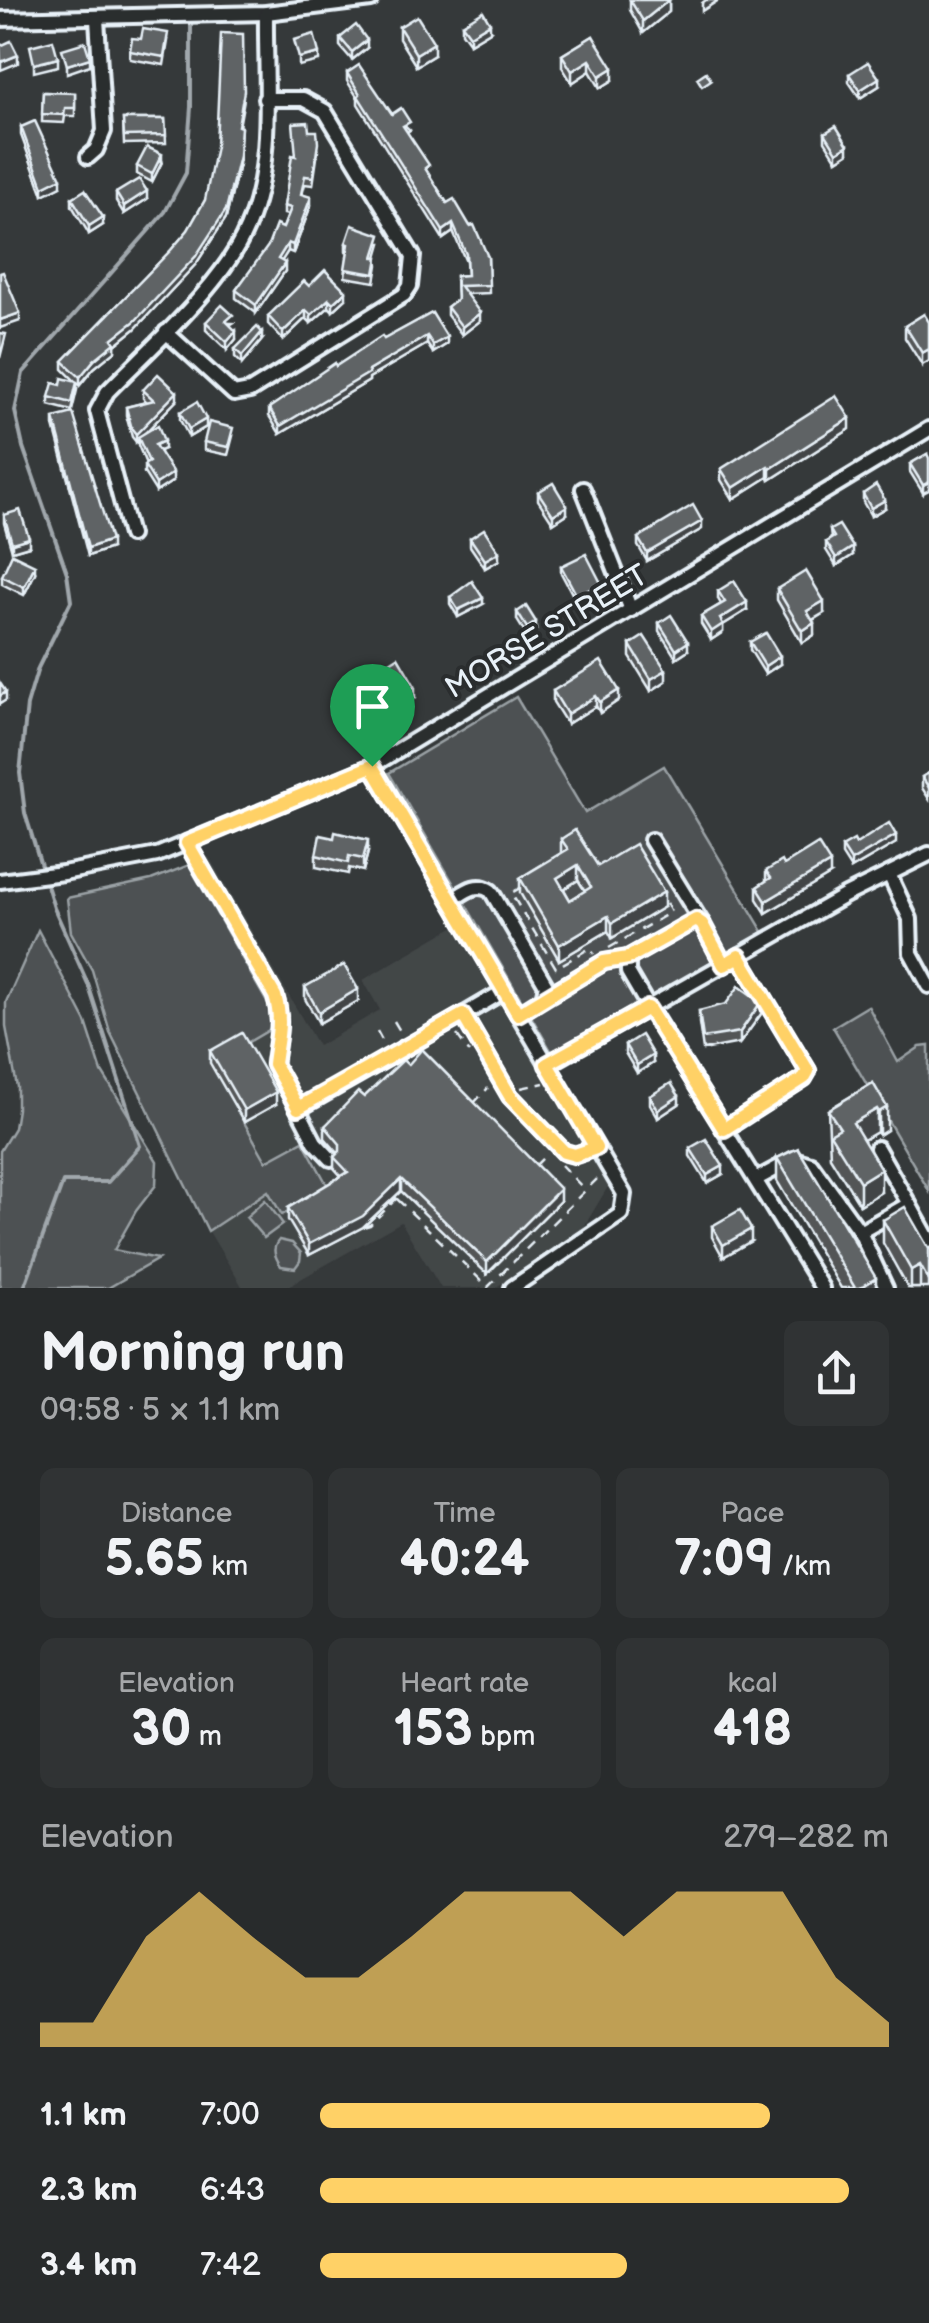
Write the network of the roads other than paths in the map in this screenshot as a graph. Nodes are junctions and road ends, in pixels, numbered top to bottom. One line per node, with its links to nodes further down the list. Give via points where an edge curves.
1 (371, 0): 2 (street)
2 (266, 13): 4 (street); 5 (street)
3 (0, 19): 4 (street)
4 (98, 19): 6 (street, via 104,131)
5 (265, 99): 7 (street, via 262,172 247,229 229,262); 7 (street, via 303,99 325,112 413,256 410,286 250,391 234,394)
6 (88, 157)
7 (166, 332): 10 (street, via 97,411)
8 (929, 429): 11 (street, MORSE STREET)
9 (583, 489): 11 (street)
10 (130, 535)
11 (631, 610): 12 (street, MORSE STREET)
12 (372, 766): 14 (street, MORSE STREET); 18 (street)
13 (652, 840): 19 (street)
14 (187, 843): 17 (street, MORSE STREET, via 157,855); 30 (street, via 275,996 282,1016 274,1064)
15 (929, 854): 16 (street)
16 (889, 874): 20 (street); 23 (street, via 910,919 911,952)
17 (6, 880)
18 (452, 900): 24 (street); 25 (street, via 474,887 491,891 546,985)
19 (702, 924): 21 (street, via 688,923); 22 (street)
20 (739, 956): 22 (street); 31 (street, via 808,1071)
21 (628, 958): 25 (street, via 604,962); 26 (street, via 628,972)
22 (724, 965): 26 (street)
23 (929, 986)
24 (504, 991): 27 (street); 28 (street)
25 (543, 998): 27 (street)
26 (648, 1008): 29 (street); 31 (street)
27 (518, 1014): 29 (street)
28 (463, 1015): 30 (street); 32 (street, via 510,1096 564,1152)
29 (547, 1064): 32 (street)
30 (298, 1108): 34 (street, via 314,1142)
31 (724, 1129): 35 (street)
32 (596, 1148): 39 (street, via 624,1194 622,1214)
33 (877, 1148): 36 (street)
34 (332, 1159)
35 (757, 1179): 37 (street, via 794,1159 811,1164); 40 (street)
36 (909, 1204): 37 (street); 38 (street)
37 (860, 1232): 41 (street)
38 (929, 1240)
39 (512, 1288)
40 (822, 1288)
41 (886, 1288)

